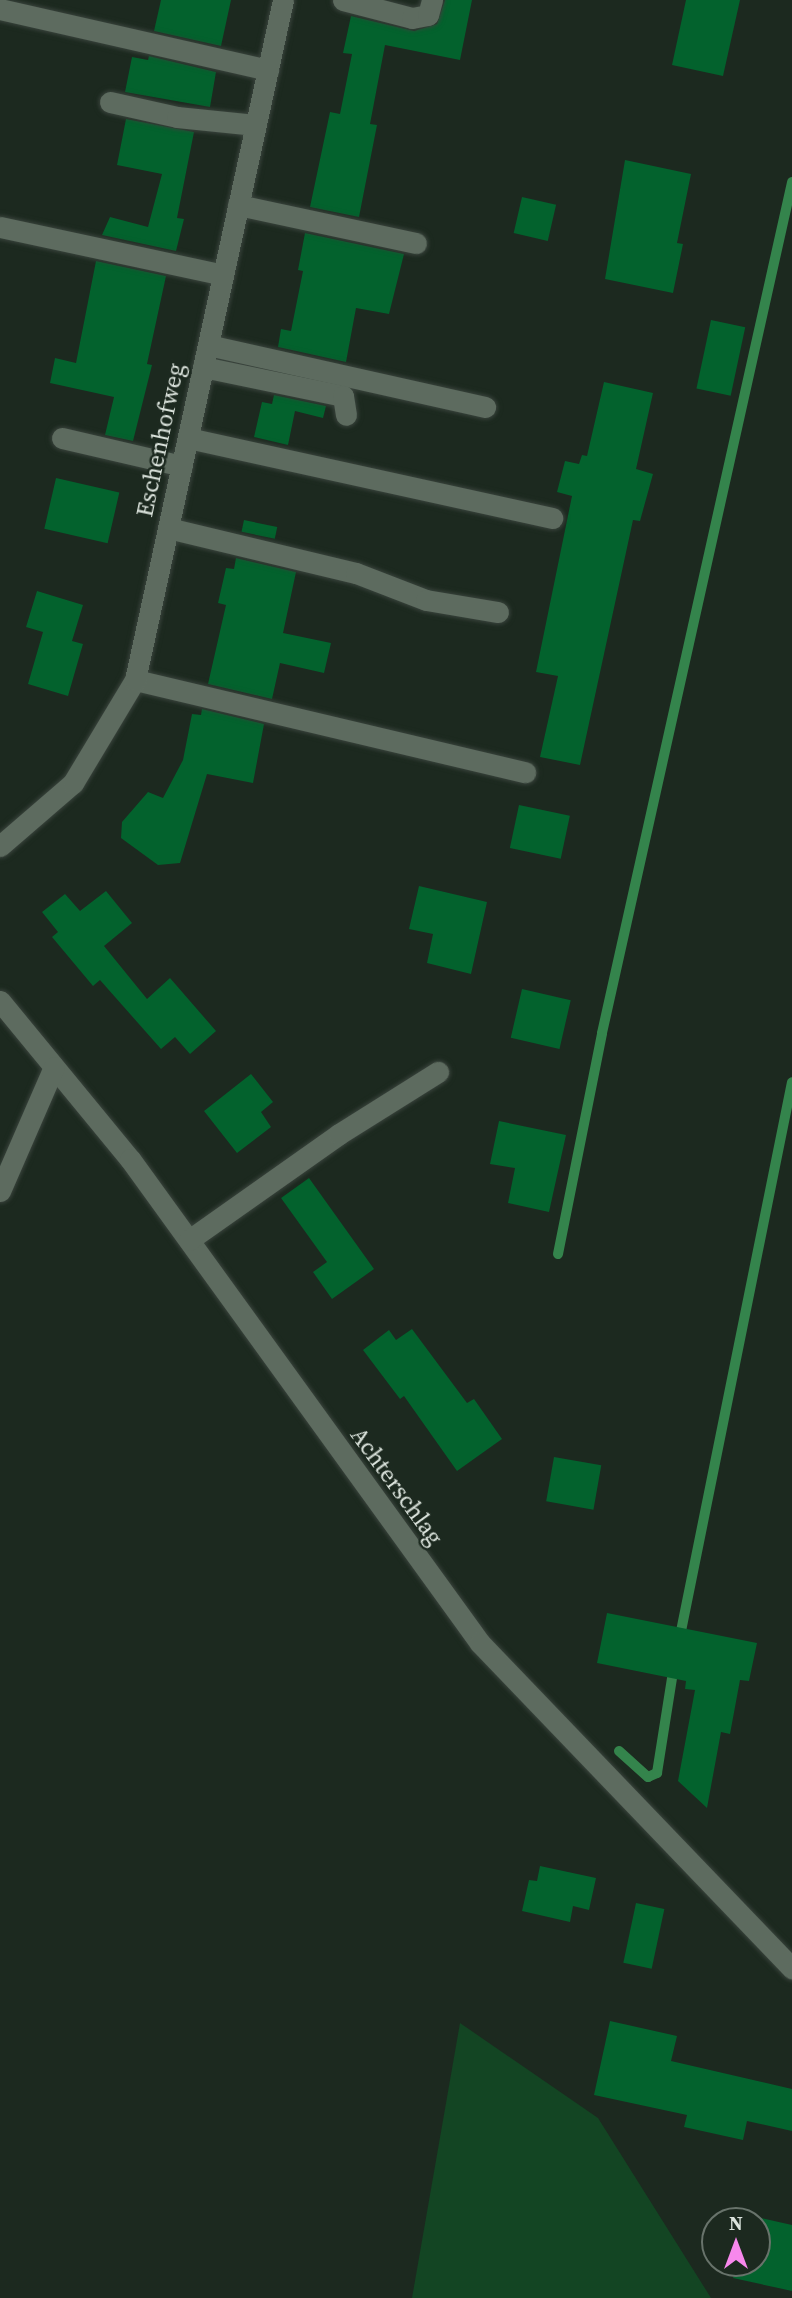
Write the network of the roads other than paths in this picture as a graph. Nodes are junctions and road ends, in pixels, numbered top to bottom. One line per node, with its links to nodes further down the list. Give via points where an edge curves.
1 (283, 0): 5 (street, Eschenhofweg)
2 (343, 0): 3 (street, via 412,18 428,15)
3 (432, 0)
4 (0, 9): 5 (street)
5 (268, 70): 7 (street, Eschenhofweg)
6 (110, 102): 7 (street, via 177,117)
7 (256, 125): 8 (street, Eschenhofweg)
8 (239, 205): 10 (street); 11 (street, Eschenhofweg)
9 (0, 227): 11 (street)
10 (416, 243)
11 (223, 275): 12 (street, Eschenhofweg)
12 (208, 345): 13 (street, Eschenhofweg); 14 (street)
13 (203, 367): 15 (street, via 343,396 348,402); 17 (street, Eschenhofweg)
14 (485, 407)
15 (346, 415)
16 (62, 438): 18 (street)
17 (188, 438): 18 (street, Eschenhofweg); 19 (street)
18 (182, 466): 20 (street, Eschenhofweg)
19 (552, 518)
20 (168, 527): 21 (street, via 356,573 426,600); 22 (street, Eschenhofweg)
21 (498, 612)
22 (135, 680): 23 (street, via 323,728); 24 (street, Eschenhofweg, via 73,783)
23 (525, 772)
24 (0, 846)
25 (0, 1001): 26 (street, Achterschlag)
26 (54, 1067): 28 (street); 29 (street, Achterschlag, via 130,1158)
27 (438, 1072): 29 (street, via 339,1134)
28 (0, 1191)
29 (189, 1240): 30 (street, Achterschlag, via 480,1643)
30 (792, 1968)

